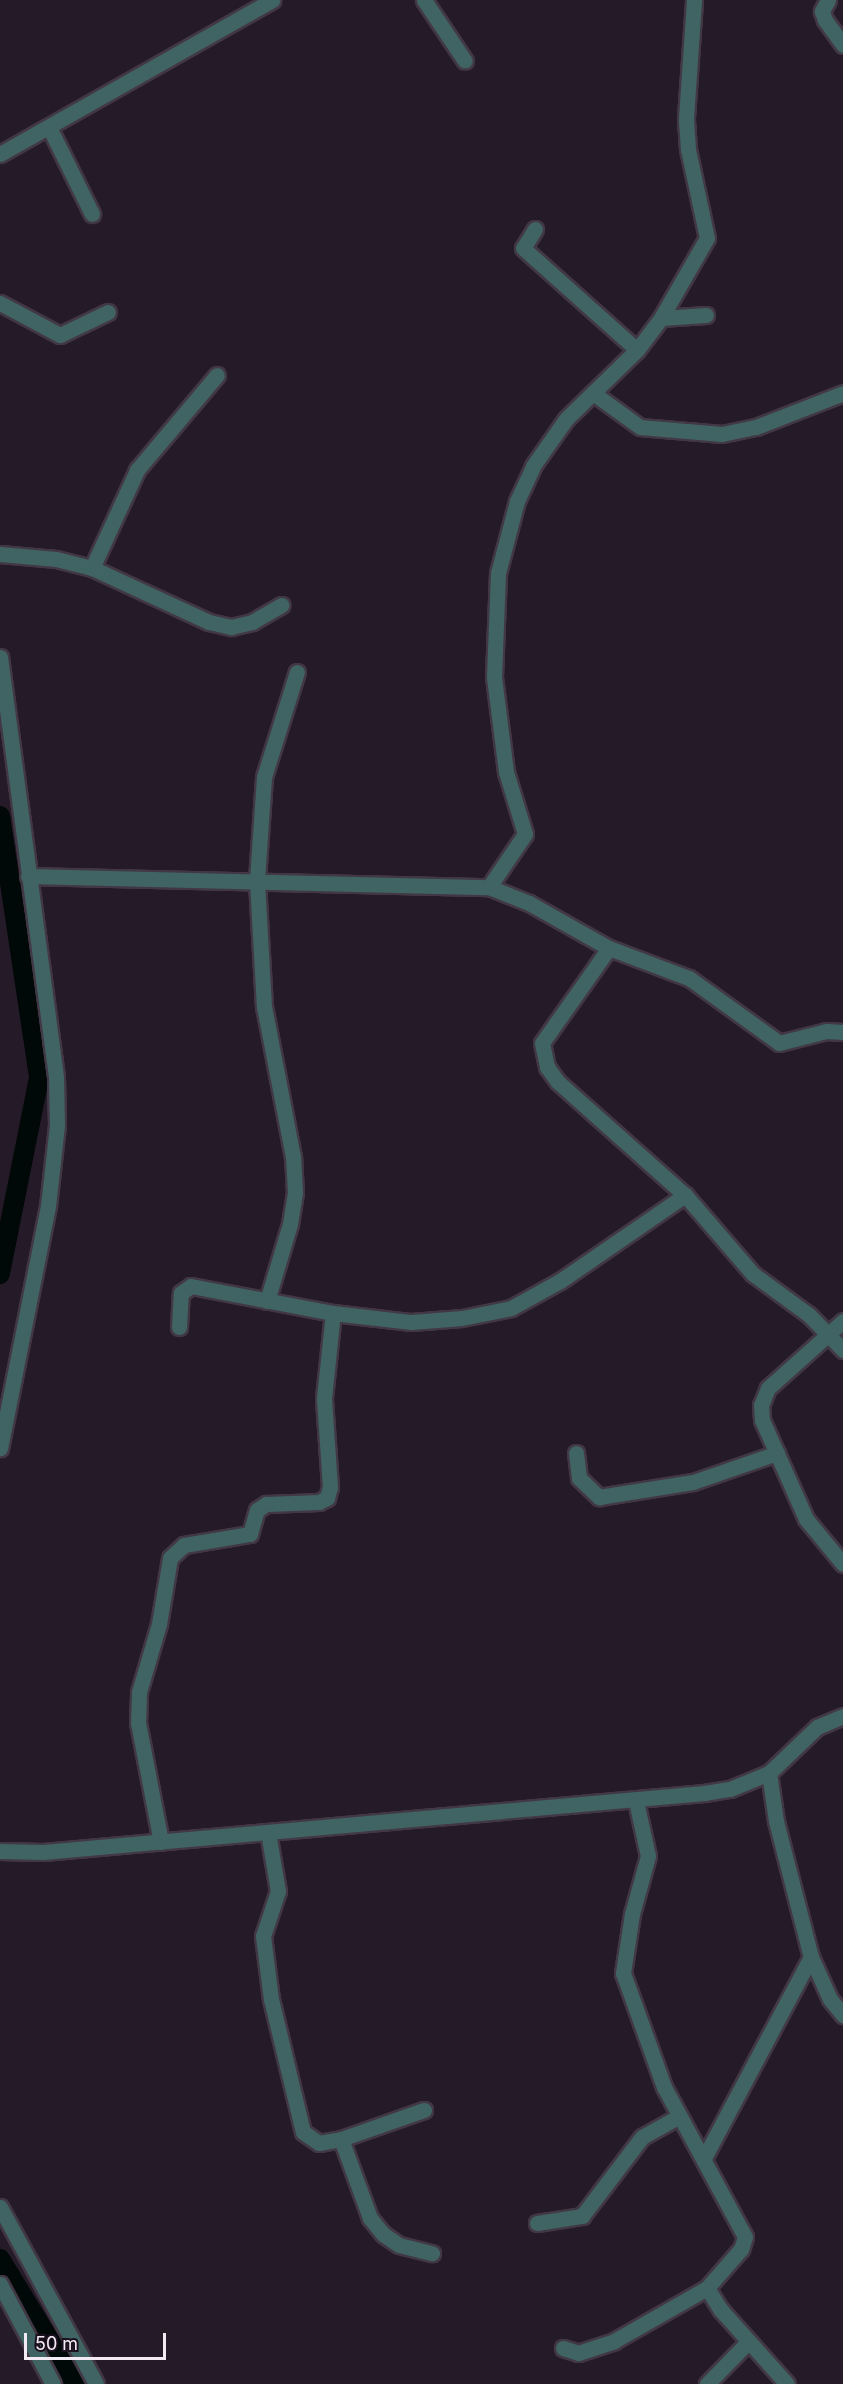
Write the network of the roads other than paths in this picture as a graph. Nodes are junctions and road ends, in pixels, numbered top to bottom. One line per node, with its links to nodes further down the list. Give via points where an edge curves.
1 (272, 0): 7 (street)
2 (424, 0): 6 (street)
3 (694, 0): 14 (street, via 686,118 688,149 707,238)
4 (828, 0): 5 (street, via 822,11)
5 (843, 45)
6 (465, 61)
7 (49, 127): 8 (street); 9 (street)
8 (0, 154)
9 (92, 214)
10 (535, 229): 15 (street, via 523,248)
11 (0, 303): 12 (street, via 60,335)
12 (108, 312)
13 (706, 315): 14 (street)
14 (661, 318): 15 (street)
15 (637, 350): 17 (street)
16 (217, 375): 20 (street, via 137,471)
17 (593, 393): 18 (street, via 640,427 722,434 756,427); 26 (street, via 566,419 532,466 498,573 494,677 497,722 506,772 525,834)
18 (843, 393)
19 (0, 554): 20 (street, via 56,559)
20 (92, 568): 21 (street, via 209,622 231,627 252,622)
21 (281, 605)
22 (0, 657): 24 (street)
23 (297, 672): 25 (street, via 264,777)
24 (28, 876): 25 (street); 36 (street, via 56,1077 57,1125 47,1216)
25 (257, 880): 26 (street); 30 (street, via 264,1007 293,1157 295,1193 290,1224)
26 (489, 887): 27 (street, via 529,903)
27 (609, 948): 28 (street, via 689,978 779,1043 826,1031); 29 (street, via 542,1043 542,1056 558,1082)
28 (843, 1032)
29 (685, 1195): 31 (street, via 560,1281 511,1308 462,1318 411,1322); 34 (street, via 753,1274)
30 (267, 1300): 31 (street); 33 (street, via 184,1288)
31 (333, 1313): 44 (street, via 324,1398 330,1487 327,1497 319,1502 266,1504 257,1510 250,1534 184,1545 170,1558 157,1632 139,1692 138,1723)
32 (843, 1321): 34 (street)
33 (179, 1327)
34 (830, 1333): 35 (street); 38 (street, via 768,1388 761,1405 762,1420)
35 (843, 1350)
36 (0, 1448)
37 (576, 1453): 38 (street, via 579,1478 598,1497 693,1482)
38 (777, 1453): 39 (street, via 806,1519)
39 (843, 1564)
40 (843, 1716): 41 (street, via 817,1727)
41 (769, 1773): 42 (street, via 730,1788); 46 (street, via 776,1821)
42 (636, 1801): 43 (street); 49 (street, via 648,1856 632,1914 623,1972)
43 (268, 1832): 44 (street); 50 (street, via 278,1891 263,1936 293,2103 309,2139 319,2143)
44 (161, 1842): 45 (street, via 43,1852)
45 (0, 1851)
46 (811, 1957): 47 (street, via 830,1999); 51 (street)
47 (843, 2015)
48 (424, 2110): 50 (street)
49 (678, 2117): 51 (street); 53 (street, via 642,2137 582,2216)
50 (341, 2139): 54 (street, via 370,2218 382,2234 399,2245)
51 (704, 2158): 56 (street, via 745,2237 741,2250)
52 (0, 2207): 60 (street)
53 (537, 2223)
54 (432, 2253)
55 (0, 2284): 59 (street)
56 (707, 2288): 57 (street); 58 (street, via 614,2341 578,2353)
57 (748, 2342): 61 (street); 62 (street)
58 (563, 2348)
59 (52, 2384)
60 (96, 2384)
61 (707, 2384)
62 (787, 2384)

